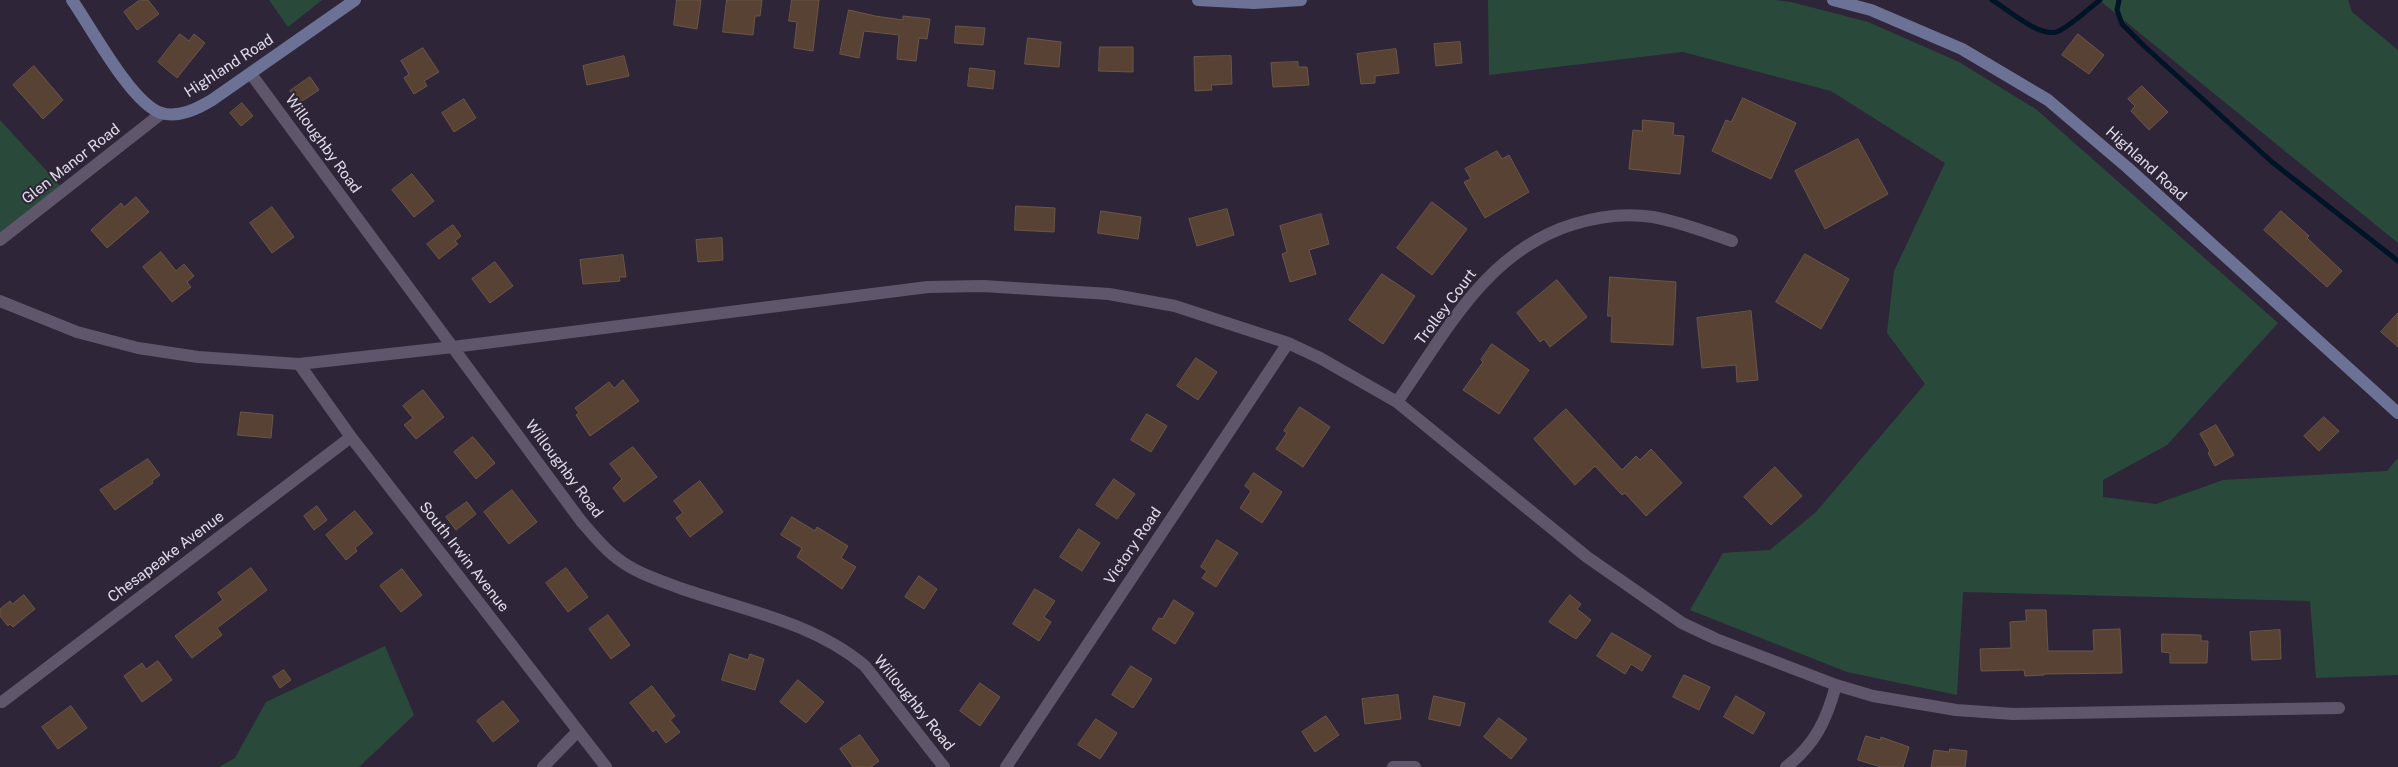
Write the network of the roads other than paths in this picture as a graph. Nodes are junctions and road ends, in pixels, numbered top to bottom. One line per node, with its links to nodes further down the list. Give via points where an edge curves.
1 (72, 0): 7 (street, via 128,84 149,107)
2 (355, 0): 6 (street, Highland Road)
3 (1198, 0): 4 (street, via 1254,4)
4 (1302, 0)
5 (1833, 0): 15 (street, Highland Road, via 1871,10 1962,49 2048,100 2128,168)
6 (251, 74): 7 (street, Highland Road, via 198,108 186,113); 12 (street, Willoughby Road)
7 (162, 113): 8 (street, Glen Manor Road)
8 (0, 240)
9 (1732, 241): 14 (street, Trolley Court, via 1684,224 1618,215 1551,231 1498,266 1477,288)
10 (0, 301): 13 (street, via 70,330 138,348 198,358)
11 (1288, 343): 12 (street, via 1175,306 1109,294 983,286 928,287); 14 (street); 24 (street, Victory Road)
12 (453, 347): 13 (street); 23 (street, Willoughby Road, via 581,521 619,560 666,583 785,622 833,642 865,666)
13 (299, 364): 16 (street, South Irwin Avenue)
14 (1397, 402): 17 (street, via 1587,557 1682,623)
15 (2398, 414)
16 (350, 437): 18 (street, Chesapeake Avenue); 20 (street, South Irwin Avenue)
17 (1836, 685): 19 (street, via 1873,696 1956,710 2013,714); 27 (street, via 1824,723 1814,741)
18 (2, 702)
19 (2339, 708)
20 (578, 731): 21 (street); 22 (street, South Irwin Avenue)
21 (543, 767)
22 (606, 767)
23 (944, 767)
24 (1006, 767)
25 (1393, 767): 26 (street)
26 (1415, 767)
27 (1786, 767)

